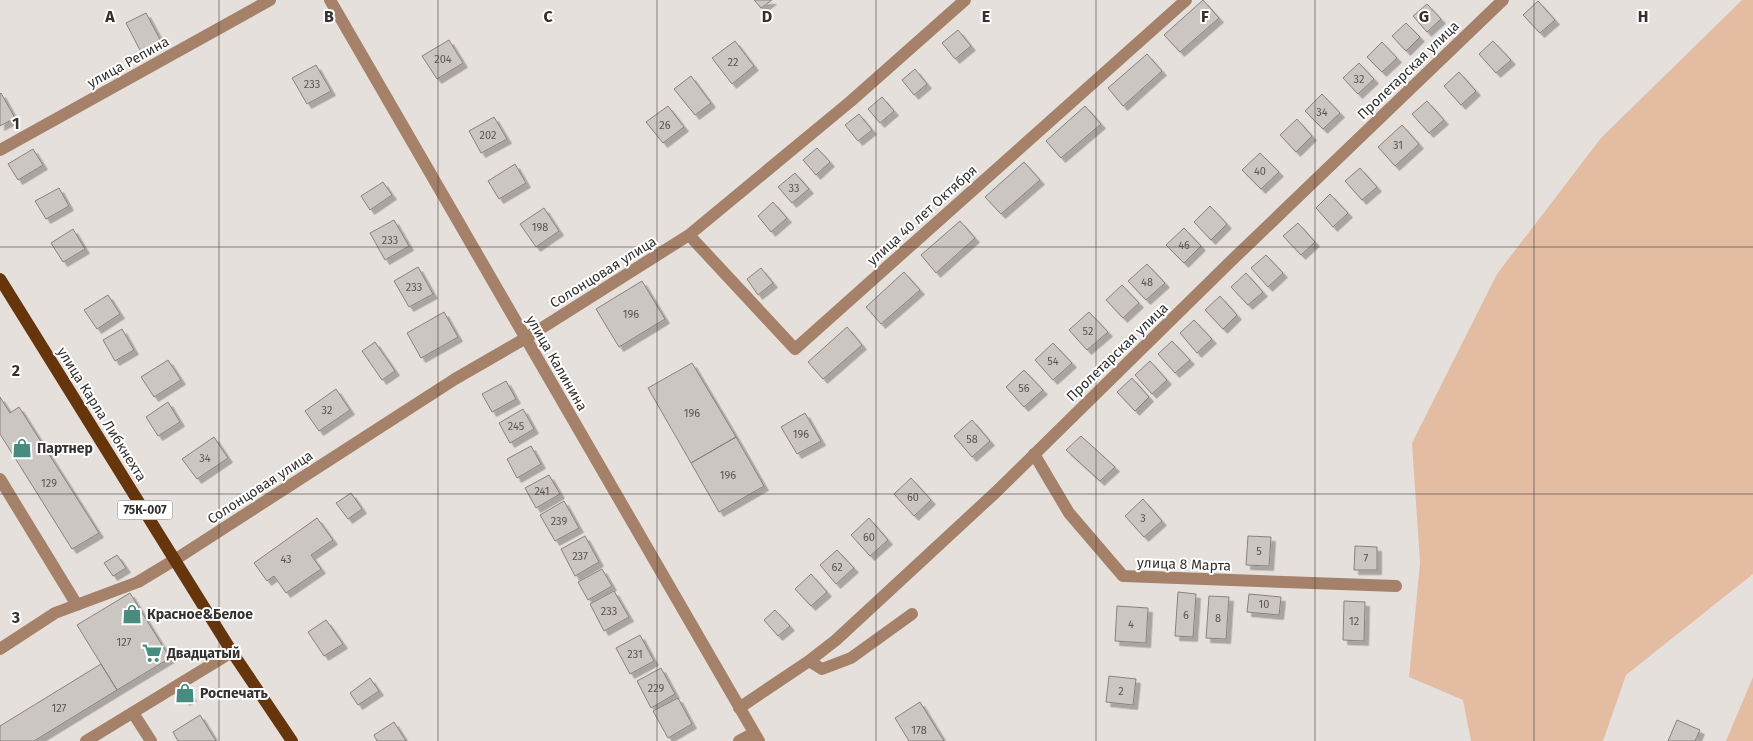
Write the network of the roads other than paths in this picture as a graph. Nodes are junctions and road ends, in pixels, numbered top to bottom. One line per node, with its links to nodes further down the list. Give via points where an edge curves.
1 (270, 0): 6 (street, улица Репина)
2 (330, 0): 9 (street, улица Калинина)
3 (965, 0): 7 (street, Солонцовая улица, via 851,101)
4 (1186, 0): 7 (street, улица 40 лет Октября, via 795,349)
5 (1503, 0): 10 (street, Пролетарская улица)
6 (0, 150)
7 (689, 235): 9 (street, Солонцовая улица)
8 (0, 279): 12 (main road, улица Карла Либкнехта / 75К-007)
9 (526, 338): 12 (street, Солонцовая улица); 19 (street, улица Калинина)
10 (1034, 454): 13 (street, улица 8 Марта, via 1069,513 1123,576); 18 (street, Пролетарская улица, via 836,640)
11 (0, 479): 14 (street)
12 (176, 559): 14 (street, Солонцовая улица, via 138,582); 17 (main road, улица Карла Либкнехта / 75К-007)
13 (1396, 586)
14 (77, 605): 16 (street, Солонцовая улица, via 55,613)
15 (912, 614): 18 (street, via 851,658 822,669)
16 (0, 649)
17 (232, 652): 20 (street); 24 (main road, улица Карла Либкнехта / 75К-007)
18 (809, 661): 19 (street, Пролетарская улица)
19 (739, 708): 21 (street, улица Калинина)
20 (133, 713): 22 (street); 23 (street)
21 (756, 737): 25 (street)
22 (86, 741)
23 (150, 741)
24 (292, 741)
25 (739, 741)

